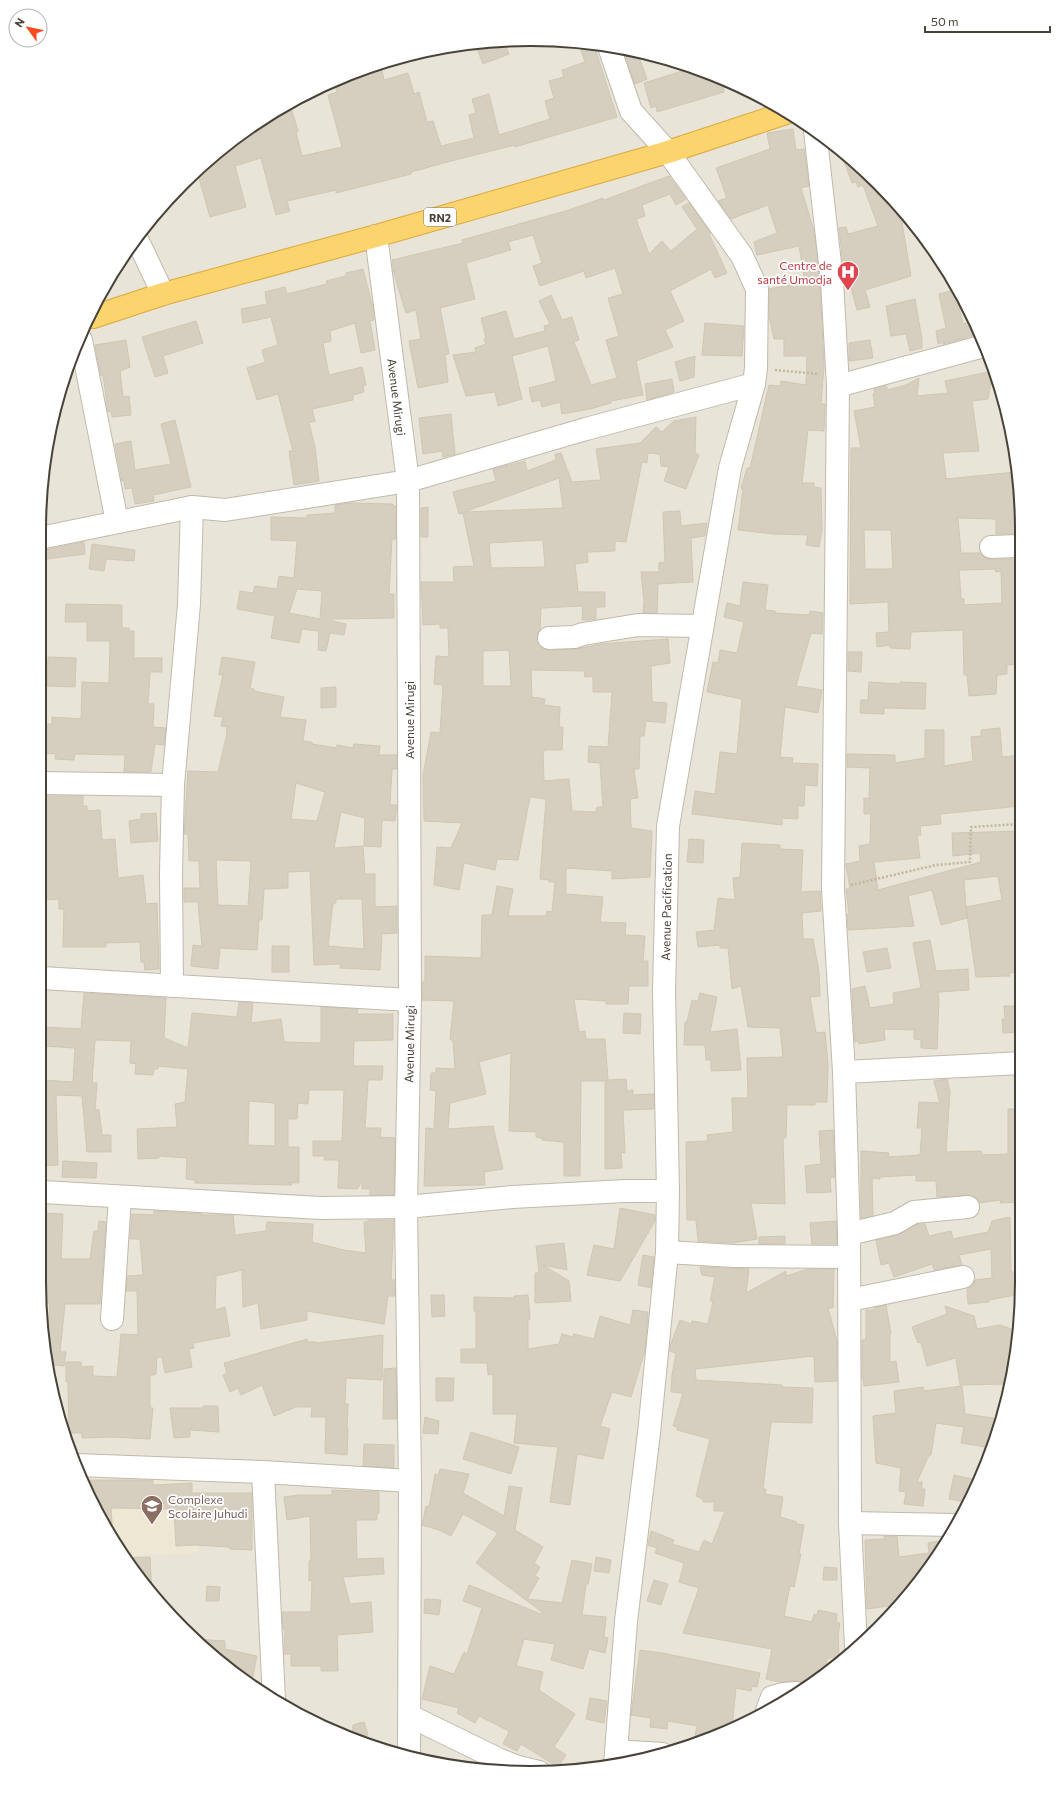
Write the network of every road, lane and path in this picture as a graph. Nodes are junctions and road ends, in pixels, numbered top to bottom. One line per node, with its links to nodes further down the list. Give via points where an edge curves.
1 (611, 53): 4 (street, Avenue Pacification, via 631,111)
2 (780, 115): 4 (highway, RN2)
3 (816, 139): 12 (street, via 832,281)
4 (668, 152): 5 (highway, RN2); 11 (street, Avenue Pacification, via 742,256 756,285)
5 (376, 236): 7 (highway, RN2); 13 (street, Avenue Mirugi)
6 (140, 245): 7 (street)
7 (163, 294): 8 (highway, RN2)
8 (96, 316)
9 (82, 347): 15 (street)
10 (979, 347): 12 (street)
11 (755, 376): 12 (path, via 791,372); 13 (street); 19 (street, Avenue Pacification, via 730,468)
12 (837, 380): 24 (street)
13 (408, 481): 14 (street, via 225,510); 27 (street, Avenue Mirugi)
14 (192, 507): 15 (street); 22 (street, via 189,604)
15 (116, 522): 16 (street)
16 (46, 537)
17 (1015, 546): 18 (street)
18 (991, 547)
19 (702, 626): 20 (street, via 638,625 574,637); 30 (street, Avenue Pacification, via 668,826 664,991)
20 (549, 638)
21 (46, 783): 22 (street)
22 (174, 785): 26 (street, via 171,873)
23 (1015, 824): 24 (path, via 971,827 970,862 936,865)
24 (833, 889): 29 (street)
25 (46, 978): 26 (street)
26 (172, 986): 27 (street)
27 (410, 1000): 33 (street, Avenue Mirugi)
28 (1015, 1063): 29 (street)
29 (844, 1072): 35 (street)
30 (668, 1191): 33 (street, via 512,1197); 36 (street, Avenue Pacification)
31 (46, 1192): 32 (street)
32 (120, 1196): 33 (street, via 321,1208); 40 (street)
33 (406, 1206): 43 (street, Avenue Mirugi)
34 (968, 1207): 35 (street, via 914,1212 894,1223)
35 (849, 1234): 37 (street)
36 (667, 1252): 37 (street, via 734,1256); 52 (street, Avenue Pacification, via 649,1433 626,1621)
37 (850, 1257): 39 (street)
38 (963, 1277): 39 (street)
39 (850, 1300): 44 (street)
40 (112, 1319)
41 (82, 1465): 42 (street)
42 (263, 1472): 43 (street); 47 (street)
43 (410, 1481): 50 (street, Avenue Mirugi)
44 (850, 1523): 45 (street); 46 (street)
45 (949, 1525)
46 (856, 1641)
47 (274, 1692)
48 (784, 1694): 49 (street, via 772,1697)
49 (770, 1703)
50 (410, 1716): 51 (street, Avenue Mirugi); 53 (street)
51 (407, 1750)
52 (615, 1758)
53 (514, 1765)

